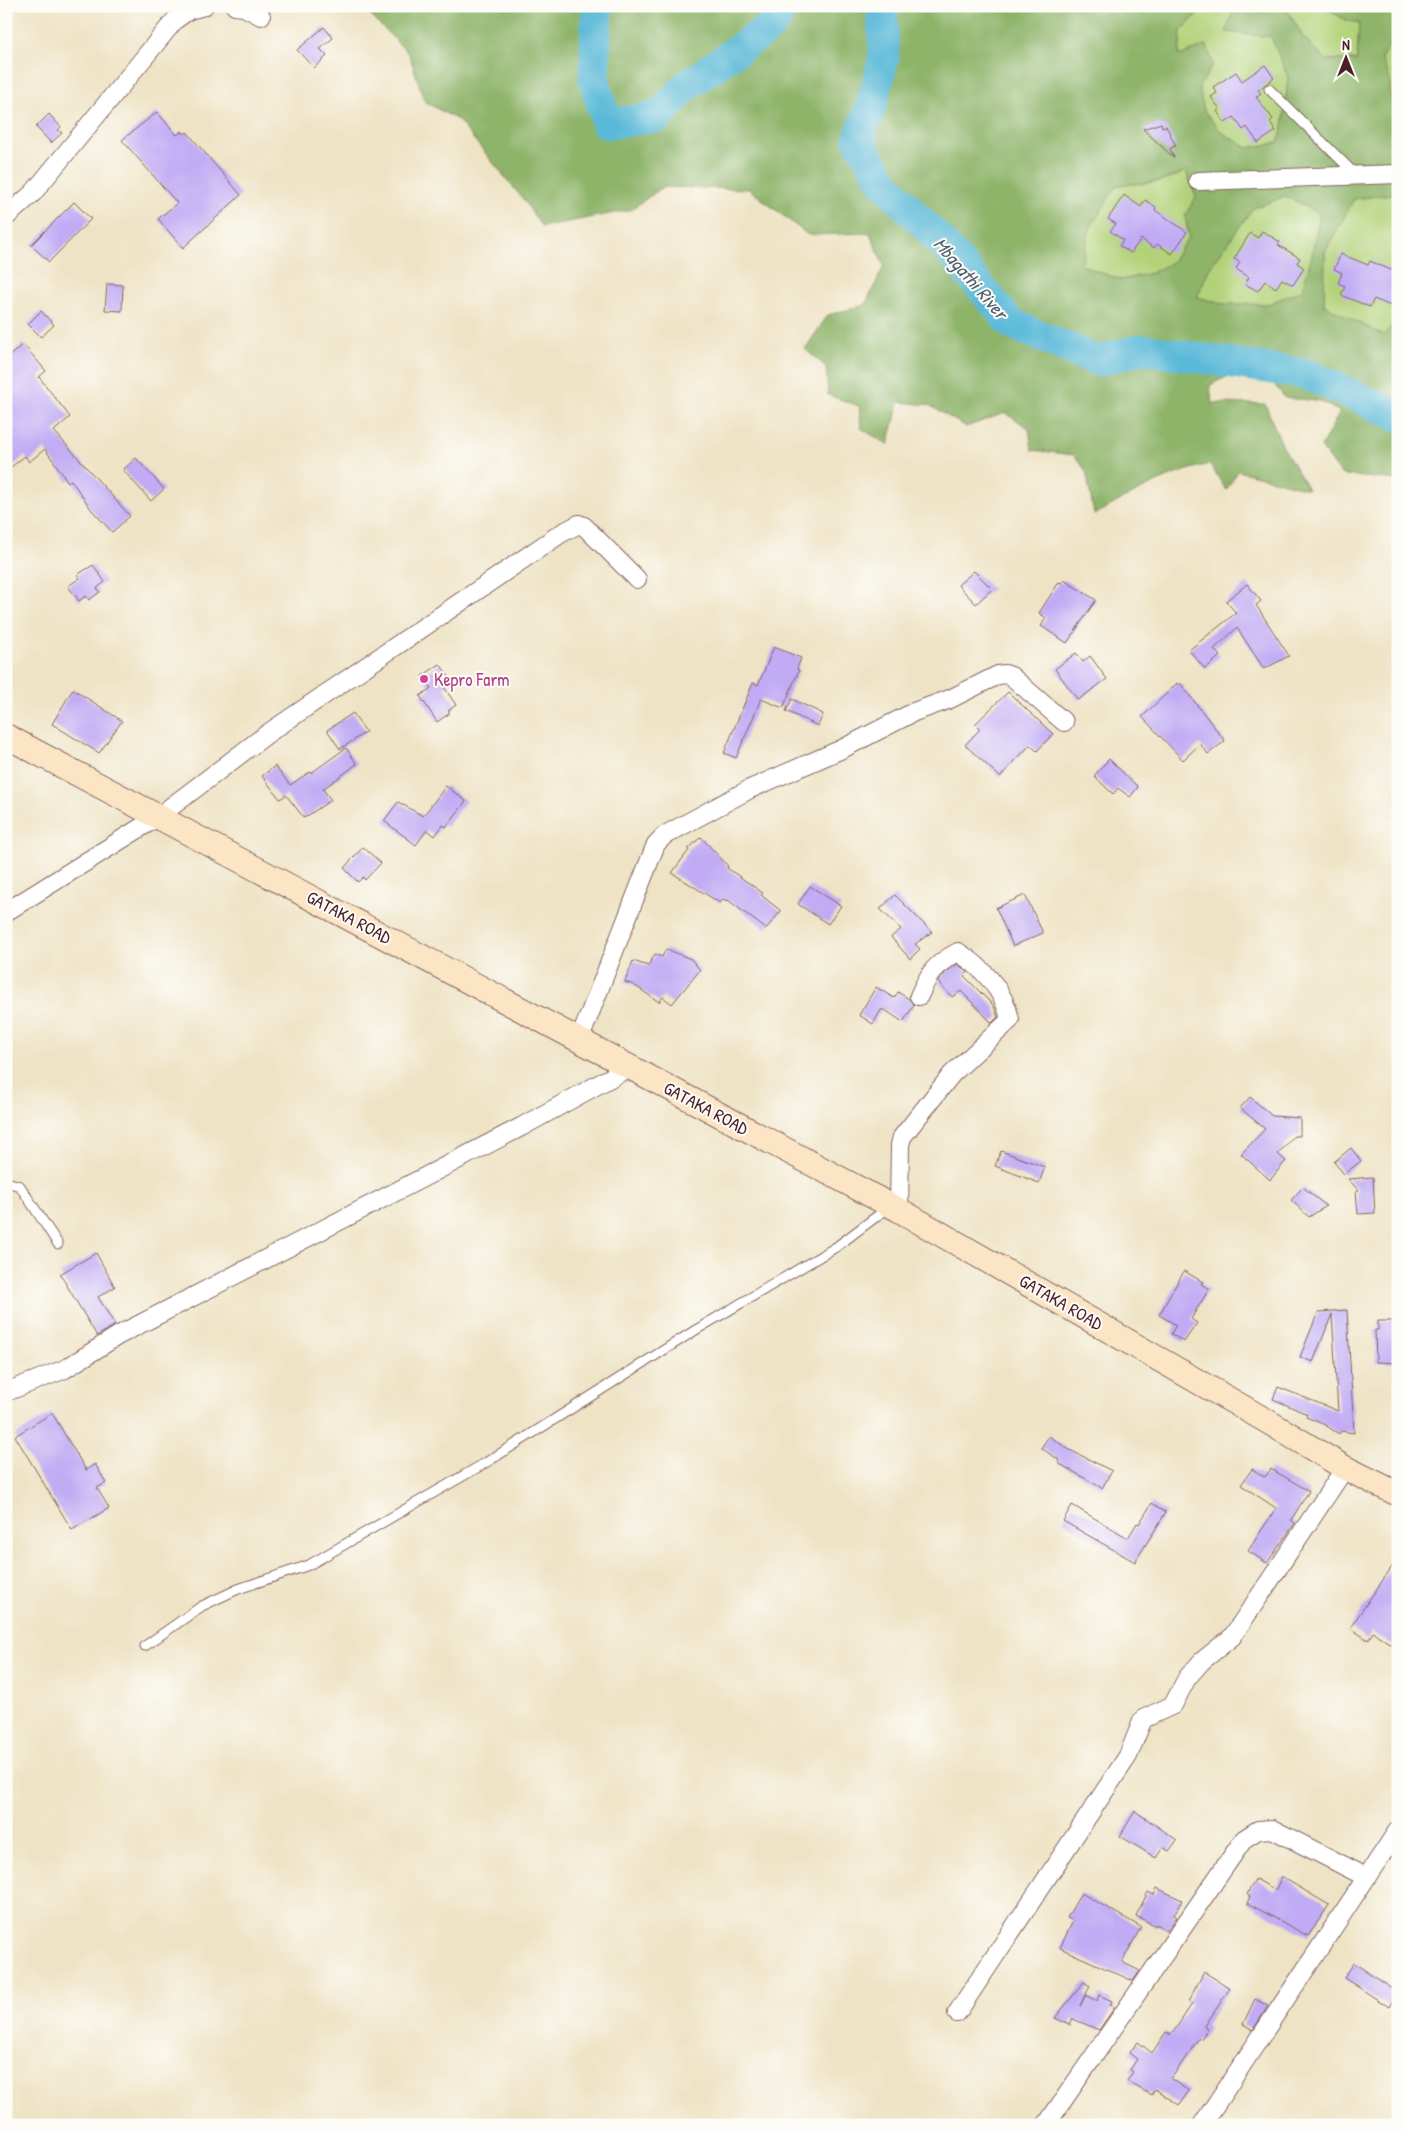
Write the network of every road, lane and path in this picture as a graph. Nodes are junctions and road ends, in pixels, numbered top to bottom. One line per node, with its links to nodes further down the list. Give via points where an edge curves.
1 (204, 6): 8 (street, via 188,10 175,20 33,193)
2 (235, 6): 3 (street)
3 (261, 16)
4 (1269, 90): 6 (lane)
5 (1398, 174): 6 (street)
6 (1358, 176): 7 (street)
7 (1198, 181)
8 (6, 217)
9 (637, 579): 12 (street, via 579,524 267,734)
10 (1064, 722): 15 (street, via 1005,674 914,712 750,790 665,835 656,844)
11 (6, 736): 12 (street, GATAKA ROAD)
12 (159, 816): 13 (street); 15 (street, GATAKA ROAD)
13 (6, 912)
14 (918, 996): 18 (street, via 928,974 942,960 958,952 974,962 1003,995 1010,1020 952,1074 902,1137)
15 (580, 1041): 16 (street, GATAKA ROAD)
16 (630, 1067): 18 (street, GATAKA ROAD); 20 (street, via 521,1127 119,1335 64,1368)
17 (6, 1184): 19 (lane, via 20,1186)
18 (895, 1207): 21 (street, GATAKA ROAD); 23 (lane, via 836,1247 694,1331 487,1462 308,1565 238,1589 202,1606)
19 (58, 1244)
20 (6, 1392)
21 (1345, 1468): 22 (street, GATAKA ROAD); 26 (street, via 1232,1637 1187,1678 1173,1704 1143,1719 1128,1756)
22 (1398, 1494)
23 (145, 1646)
24 (1398, 1830): 25 (street)
25 (1366, 1877): 27 (street, via 1272,1829 1258,1830 1244,1839); 28 (street)
26 (957, 2013)
27 (1046, 2125)
28 (1202, 2125)

